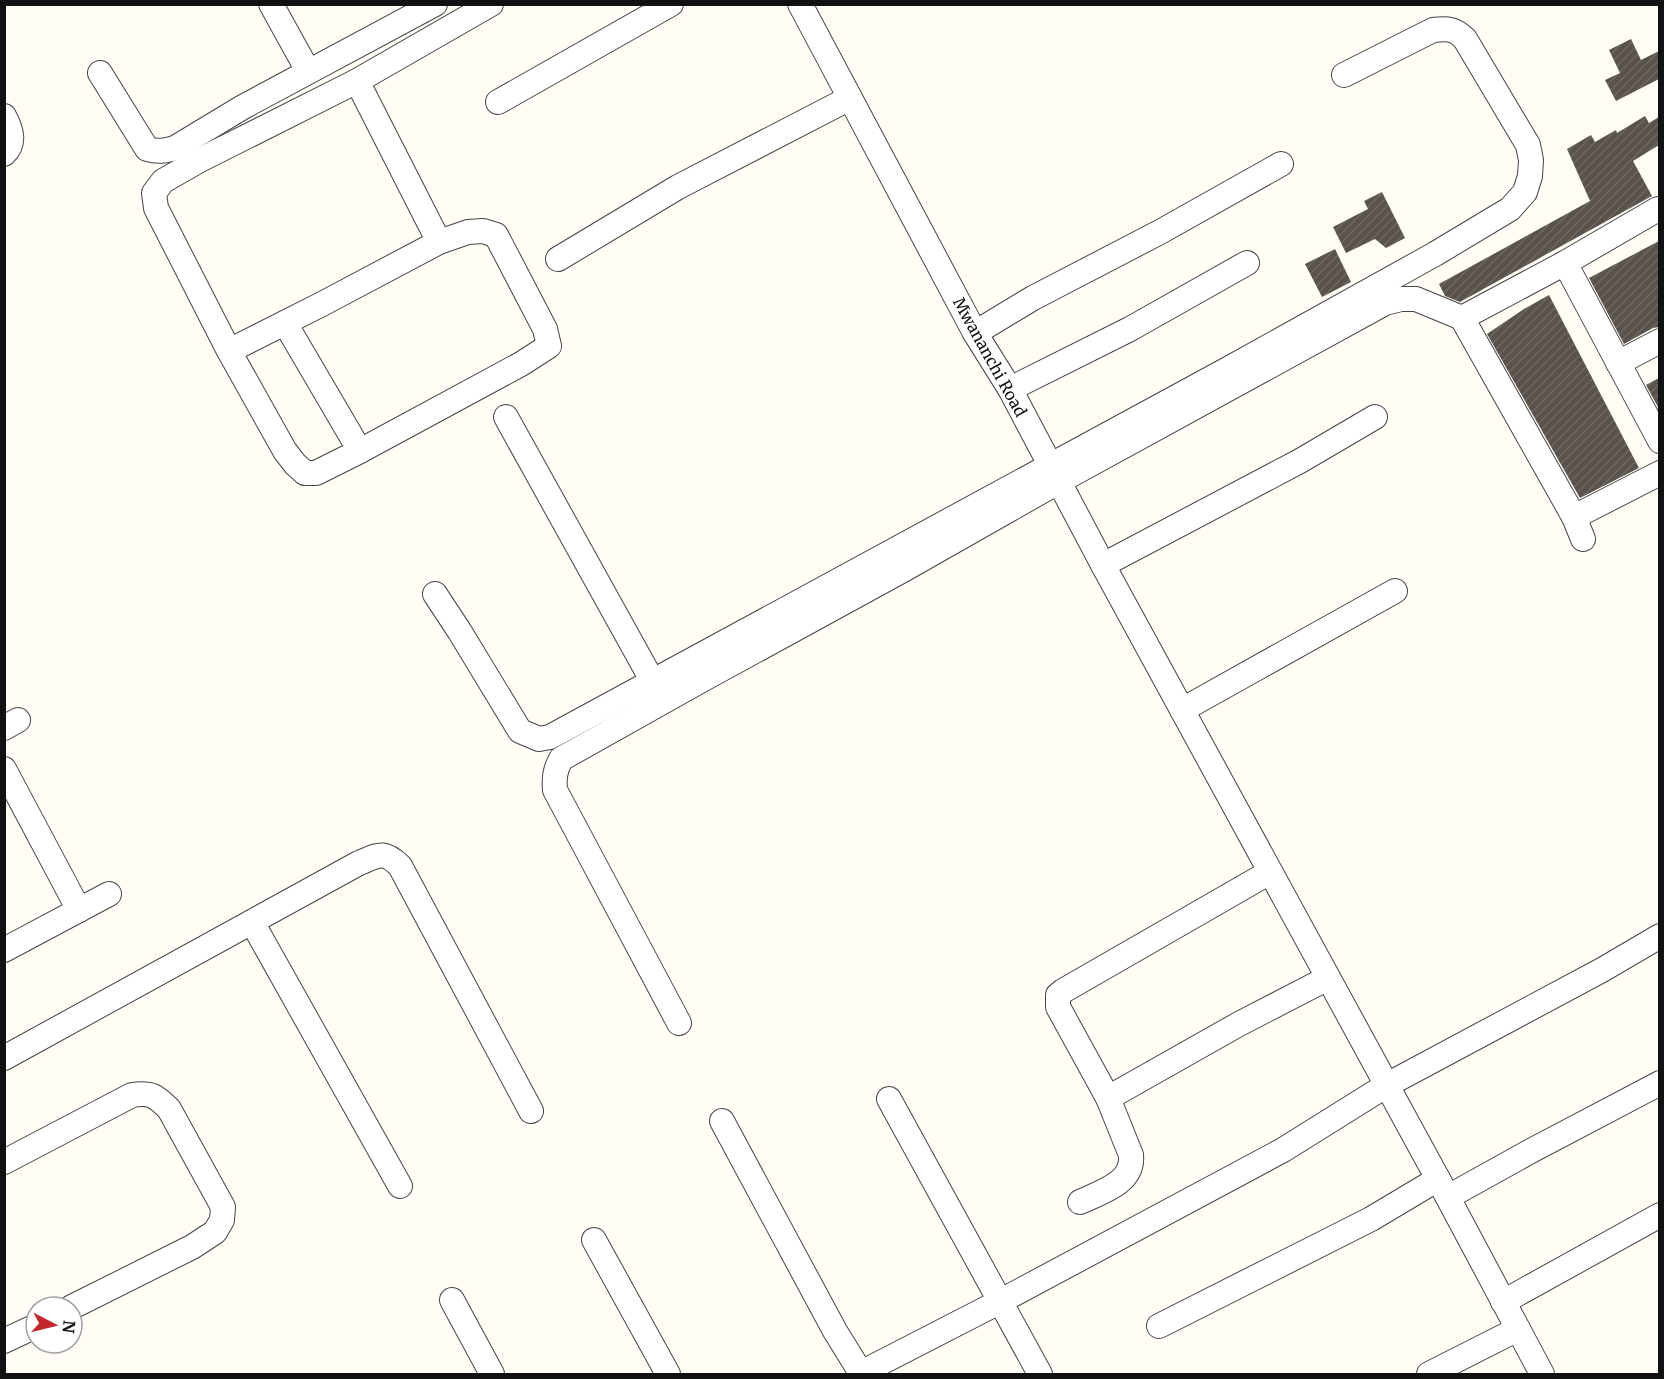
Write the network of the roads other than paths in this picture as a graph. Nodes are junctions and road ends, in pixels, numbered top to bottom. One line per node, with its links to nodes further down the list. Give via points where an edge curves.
1 (271, 4): 6 (street)
2 (435, 4): 6 (street)
3 (491, 4): 9 (street)
4 (671, 4): 11 (street)
5 (800, 4): 10 (street, Mwananchi Road)
6 (308, 71): 7 (street, via 175,148 155,152 147,149)
7 (100, 73)
8 (1344, 75): 31 (street, via 1433,30 1457,31 1528,145 1530,176 1525,192 1510,209 1435,254 1228,369)
9 (357, 81): 16 (street); 24 (street, via 200,160 163,181 154,193 156,208)
10 (850, 98): 17 (street, via 678,187); 22 (street, Mwananchi Road)
11 (498, 102)
12 (4, 117): 13 (street, via 12,141)
13 (4, 154)
14 (1281, 164): 22 (street)
15 (1658, 209): 18 (street)
16 (439, 242): 21 (street); 30 (street, via 468,232 496,235 545,329 549,345)
17 (558, 259)
18 (1565, 262): 20 (street); 25 (street)
19 (1247, 263): 26 (street, via 1130,329)
20 (1462, 318): 31 (street, via 1416,299 1385,303); 32 (street, via 1579,528)
21 (285, 323): 24 (street); 30 (street)
22 (975, 333): 26 (street, Mwananchi Road)
23 (1659, 341): 25 (street)
24 (230, 351): 30 (street, via 285,451 305,472 316,472)
25 (1618, 363): 29 (street)
26 (1010, 389): 31 (street, Mwananchi Road)
27 (506, 417): 36 (street)
28 (1375, 417): 33 (street)
29 (1659, 441)
30 (360, 451)
31 (1054, 473): 33 (street, Mwananchi Road); 36 (street); 46 (street, via 903,570 561,759 555,770 555,790)
32 (1659, 473)
33 (1104, 566): 37 (street, Mwananchi Road)
34 (1395, 591): 37 (street)
35 (435, 594): 36 (street, via 510,717 520,731 532,737 550,738)
36 (653, 682)
37 (1182, 710): 39 (street, Mwananchi Road)
38 (4, 768): 41 (street)
39 (1270, 872): 45 (street, Mwananchi Road); 50 (street, via 1058,995 1058,1007)
40 (109, 894): 41 (street)
41 (79, 910): 44 (street)
42 (252, 921): 47 (street); 52 (street, via 378,855 390,856 399,866); 55 (street)
43 (1659, 936): 49 (street)
44 (4, 950)
45 (1328, 978): 49 (street, Mwananchi Road); 50 (street)
46 (679, 1023)
47 (4, 1058)
48 (1659, 1083): 56 (street, via 1528,1152)
49 (1387, 1085): 56 (street, Mwananchi Road); 62 (street, via 1283,1150)
50 (1108, 1098): 57 (street, via 1131,1155 1130,1171 1124,1179)
51 (889, 1099): 62 (street)
52 (531, 1111)
53 (722, 1121): 70 (street)
54 (4, 1162): 61 (street, via 132,1095 146,1093 169,1109 223,1207 222,1220 215,1232 192,1247)
55 (400, 1186)
56 (1443, 1188): 63 (street, Mwananchi Road); 64 (street, via 1371,1219)
57 (1080, 1202)
58 (1659, 1215): 63 (street)
59 (594, 1240): 69 (street)
60 (452, 1300): 68 (street)
61 (84, 1301)
62 (1001, 1301): 70 (street); 71 (street)
63 (1503, 1302): 65 (street, Mwananchi Road)
64 (1159, 1326)
65 (1518, 1329): 72 (street); 73 (street, Mwananchi Road)
66 (24, 1332): 67 (street)
67 (4, 1341)
68 (492, 1374)
69 (668, 1374)
70 (862, 1374)
71 (1040, 1374)
72 (1429, 1374)
73 (1542, 1374)

